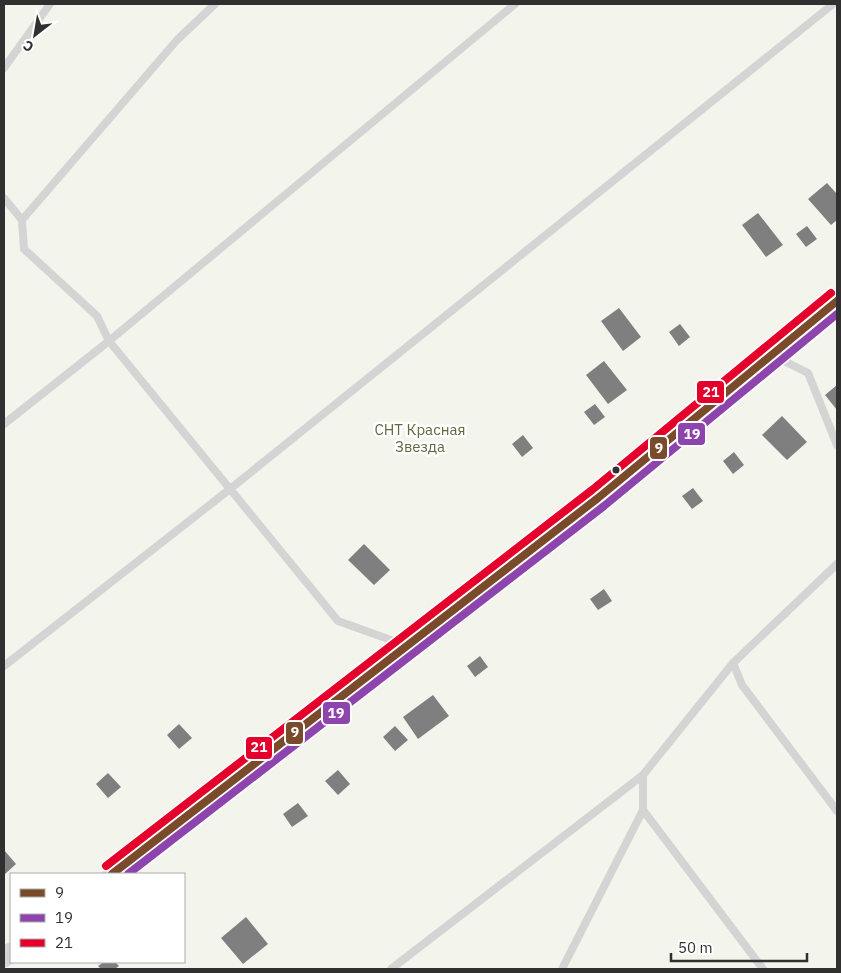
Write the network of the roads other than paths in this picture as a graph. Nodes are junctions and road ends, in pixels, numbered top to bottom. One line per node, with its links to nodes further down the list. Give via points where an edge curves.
1 (50, 4): 5 (lane)
2 (215, 4): 7 (lane, via 177,40)
3 (515, 4): 9 (lane)
4 (833, 4): 13 (lane)
5 (4, 68)
6 (4, 198): 7 (lane)
7 (22, 220): 9 (lane, via 24,249 97,316)
8 (837, 301): 10 (street)
9 (109, 341): 11 (lane); 13 (lane)
10 (772, 355): 12 (lane, via 808,373); 15 (street, via 598,498)
11 (4, 424)
12 (837, 445)
13 (230, 488): 15 (lane, via 338,620); 17 (lane)
14 (837, 564): 16 (lane)
15 (407, 646): 21 (street)
16 (733, 663): 18 (lane); 20 (lane, via 742,685)
17 (4, 666)
18 (643, 775): 19 (lane); 22 (lane)
19 (643, 810): 23 (lane); 24 (lane)
20 (837, 811)
21 (113, 873)
22 (391, 969)
23 (562, 969)
24 (763, 969)

